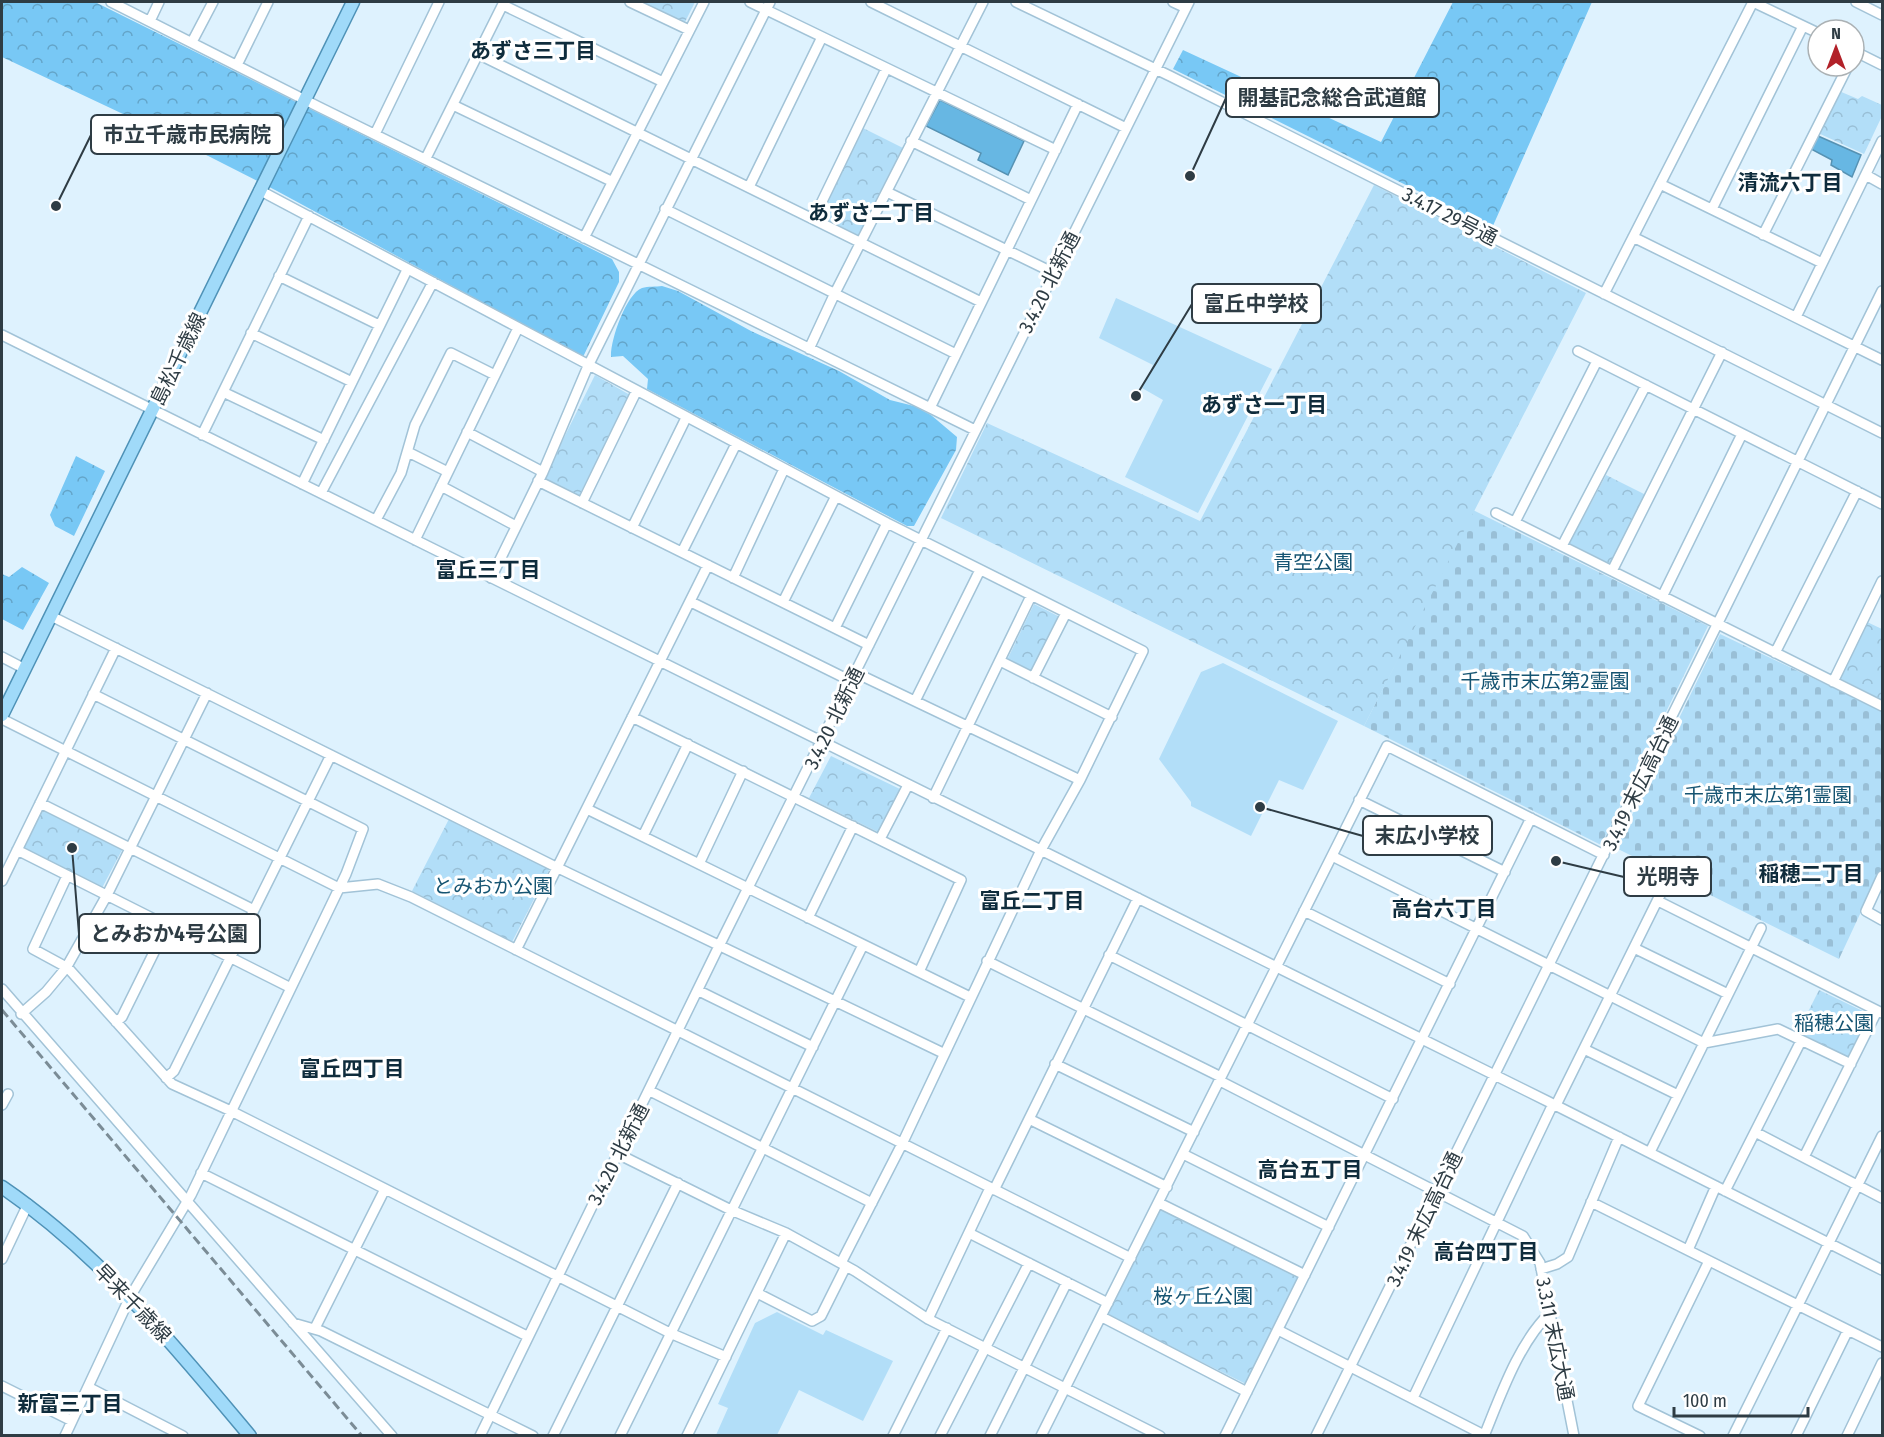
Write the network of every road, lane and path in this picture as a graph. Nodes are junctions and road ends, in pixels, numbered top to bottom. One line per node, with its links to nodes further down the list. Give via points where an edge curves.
1 (111, 2): 20 (street)
2 (159, 2): 20 (street)
3 (213, 2): 25 (street)
4 (268, 2): 29 (street)
5 (352, 2): 36 (main road, 島松千歳線)
6 (439, 2): 41 (street)
7 (630, 2): 23 (street)
8 (704, 2): 23 (street)
9 (750, 2): 17 (street)
10 (871, 2): 26 (street)
11 (983, 2): 26 (street)
12 (1016, 2): 31 (street, 3.4.17 29号通)
13 (1173, 2): 18 (street)
14 (1753, 2): 21 (street); 49 (street)
15 (1856, 2): 19 (street)
16 (504, 3): 27 (street); 34 (street)
17 (768, 5): 24 (street); 46 (street)
18 (1187, 5): 31 (street, 3.4.20 北新通)
19 (1882, 15)
20 (150, 21): 25 (street)
21 (1803, 26): 22 (street); 56 (street)
22 (1806, 27)
23 (689, 30): 34 (street)
24 (822, 37): 32 (street); 51 (street)
25 (192, 42): 29 (street)
26 (961, 46): 35 (street); 37 (street)
27 (477, 54): 38 (street); 40 (street)
28 (1866, 58): 30 (street)
29 (237, 65): 36 (street)
30 (1882, 65)
31 (1155, 68): 39 (street, 3.4.20 北新通); 72 (street, 3.4.17 29号通)
32 (886, 69): 35 (street); 58 (street)
33 (1842, 78): 59 (street)
34 (661, 81): 40 (street)
35 (935, 93): 42 (street); 44 (street)
36 (304, 99): 41 (street); 52 (main road, 島松千歳線)
37 (1078, 104): 39 (street); 44 (street)
38 (453, 105): 45 (street); 48 (street)
39 (1126, 128): 67 (street, 3.4.20 北新通)
40 (636, 131): 46 (street); 48 (street)
41 (375, 134): 45 (street)
42 (911, 141): 53 (street); 54 (street)
43 (1882, 141): 47 (street)
44 (1056, 150): 54 (street)
45 (426, 158): 61 (street)
46 (690, 158): 51 (street); 55 (street)
47 (1866, 175): 50 (street); 64 (street)
48 (611, 181): 61 (street)
49 (1660, 184): 56 (street); 60 (street)
50 (1882, 184)
51 (749, 187): 58 (street)
52 (259, 190): 57 (street); 95 (main road, 島松千歳線)
53 (887, 192): 62 (street); 63 (street)
54 (1031, 200): 63 (street)
55 (665, 209): 65 (street); 71 (street)
56 (1712, 209): 59 (street)
57 (309, 216): 66 (street); 68 (street)
58 (814, 218): 62 (street)
59 (1763, 235): 64 (street)
60 (1633, 237): 72 (street); 74 (street)
61 (584, 238): 65 (street)
62 (862, 242): 71 (street); 73 (street)
63 (1006, 250): 67 (street); 73 (street)
64 (1822, 263): 74 (street)
65 (637, 265): 80 (street); 86 (street)
66 (406, 270): 69 (street); 75 (street)
67 (1054, 273): 97 (street, 3.4.20 北新通)
68 (279, 276): 75 (street); 77 (street)
69 (433, 282): 76 (street); 113 (street)
70 (1882, 291): 79 (street, 3.4.19 末広高台通)
71 (835, 293): 80 (street); 83 (street)
72 (1604, 294): 82 (street, 3.4.17 29号通)
73 (981, 302): 83 (street)
74 (1796, 317): 79 (street)
75 (379, 325): 88 (street)
76 (518, 328): 86 (street); 87 (street)
77 (251, 333): 88 (street); 90 (street)
78 (2, 335): 95 (street)
79 (1856, 346): 84 (street); 92 (street, 3.4.19 末広高台通)
80 (809, 350): 93 (street)
81 (1578, 351): 85 (street)
82 (1722, 352): 92 (street, 3.4.17 29号通); 94 (street)
83 (956, 354): 93 (street)
84 (1882, 360)
85 (1597, 361): 89 (street); 119 (street)
86 (588, 366): 91 (street); 108 (street)
87 (495, 375): 98 (street); 104 (street, via 451,353 415,425)
88 (352, 382): 102 (street)
89 (1646, 385): 94 (street); 125 (street)
90 (223, 392): 101 (street); 102 (street)
91 (636, 392): 96 (street); 115 (street)
92 (1826, 405): 99 (street, 3.4.17 29号通); 105 (street, 3.4.19 末広高台通)
93 (930, 408): 97 (street)
94 (1695, 410): 100 (street); 129 (street)
95 (153, 411): 101 (street); 138 (main road, 島松千歳線)
96 (686, 418): 103 (street); 122 (street)
97 (975, 430): 124 (street, 3.4.20 北新通)
98 (467, 432): 107 (street); 108 (street)
99 (1882, 433)
100 (1742, 434): 105 (street); 134 (street)
101 (202, 435): 110 (street)
102 (324, 440): 110 (street)
103 (736, 444): 106 (street); 126 (street)
104 (408, 452): 107 (street); 118 (street)
105 (1798, 461): 112 (street); 139 (street, 3.4.19 末広高台通)
106 (784, 469): 114 (street); 131 (street)
107 (448, 472): 111 (street)
108 (543, 472): 109 (street)
109 (538, 481): 115 (street); 121 (street)
110 (302, 483): 113 (street)
111 (441, 486): 121 (street); 123 (street)
112 (1857, 491): 116 (street); 143 (street)
113 (321, 493): 118 (street)
114 (836, 496): 120 (street); 136 (street)
115 (582, 503): 122 (street)
116 (1882, 504)
117 (1496, 513): 119 (street)
118 (376, 520): 123 (street)
119 (1515, 522): 125 (street)
120 (886, 523): 124 (street); 140 (street)
121 (516, 526): 130 (street)
122 (632, 528): 126 (street)
123 (415, 540): 130 (street)
124 (921, 540): 128 (street); 141 (street, 3.4.20 北新通)
125 (1562, 546): 129 (street)
126 (682, 552): 127 (street)
127 (708, 565): 131 (street); 135 (street)
128 (980, 570): 133 (street); 153 (street)
129 (1612, 571): 134 (street)
130 (491, 578): 146 (street)
131 (733, 578): 136 (street)
132 (1882, 581): 150 (street)
133 (1031, 596): 137 (street); 145 (street)
134 (1662, 597): 139 (street)
135 (691, 602): 146 (street); 148 (street)
136 (783, 603): 140 (street)
137 (1066, 613): 149 (street); 157 (street, via 1143,651)
138 (51, 616): 142 (street); 147 (main road, 島松千歳線)
139 (1718, 625): 143 (street); 181 (street, 3.4.19 末広高台通)
140 (836, 628): 141 (street)
141 (869, 645): 148 (street, 3.4.20 北新通)
142 (116, 648): 151 (street); 152 (street)
143 (1775, 653): 150 (street)
144 (2, 657): 147 (street)
145 (1000, 660): 149 (street); 158 (street)
146 (659, 662): 156 (street); 160 (street)
147 (25, 669): 155 (main road, 島松千歳線)
148 (854, 677): 153 (street); 160 (street, 3.4.20 北新通)
149 (1033, 678): 157 (street)
150 (1833, 681): 154 (street)
151 (207, 693): 159 (street); 163 (street)
152 (93, 694): 159 (street); 162 (street)
153 (915, 701): 158 (street)
154 (1882, 706)
155 (2, 717): 162 (street)
156 (632, 717): 161 (street); 173 (street)
157 (1112, 717): 165 (street)
158 (968, 726): 165 (street); 169 (street)
159 (184, 740): 167 (street); 171 (street)
160 (822, 743): 166 (street); 168 (street, 3.4.20 北新通)
161 (688, 744): 164 (street); 176 (street)
162 (65, 751): 167 (street); 172 (street)
163 (330, 755): 171 (street); 185 (street)
164 (743, 771): 168 (street); 184 (street)
165 (1080, 780): 180 (street)
166 (908, 785): 169 (street); 177 (street)
167 (156, 796): 178 (street); 183 (street)
168 (795, 797): 175 (street); 191 (street, 3.4.20 北新通)
169 (933, 798): 180 (street)
170 (1359, 801): 174 (street, via 1387,746); 182 (street); 186 (street)
171 (308, 802): 183 (street); 190 (street, via 363,829)
172 (40, 803): 178 (street); 179 (street)
173 (587, 809): 176 (street); 185 (street)
174 (1531, 818): 181 (street); 186 (street)
175 (854, 826): 177 (street); 198 (street)
176 (643, 836): 184 (street)
177 (880, 839): 214 (street, via 961,880)
178 (130, 848): 193 (street); 196 (street)
179 (17, 850): 187 (street); 189 (street)
180 (1041, 850): 194 (street); 210 (street)
181 (1604, 855): 211 (street, 3.4.19 末広高台通)
182 (1332, 856): 197 (street); 202 (street)
183 (281, 858): 190 (street); 196 (street)
184 (699, 864): 191 (street)
185 (558, 868): 204 (street); 207 (street)
186 (1505, 872): 202 (street)
187 (67, 876): 193 (street); 212 (street, via 33,949)
188 (1882, 876): 199 (street, via 1866,911)
189 (2, 881)
190 (339, 888): 207 (street, via 378,884); 216 (street)
191 (748, 888): 198 (street); 204 (street, 3.4.20 北新通)
192 (1663, 889): 195 (street)
193 (107, 896): 200 (street); 212 (street)
194 (1138, 898): 208 (street); 213 (street)
195 (1658, 901): 205 (street); 206 (street)
196 (254, 910): 209 (street)
197 (1304, 912): 213 (street); 215 (street)
198 (808, 918): 203 (street)
199 (1882, 920)
200 (166, 926): 209 (street); 226 (street, via 122,1017)
201 (1761, 928): 206 (street)
202 (1477, 929): 211 (street); 215 (street)
203 (863, 945): 214 (street); 222 (street)
204 (719, 946): 218 (street, 3.4.20 北新通); 222 (street)
205 (1634, 948): 219 (street); 221 (street)
206 (1751, 948): 219 (street); 224 (street)
207 (516, 950): 228 (street)
208 (1109, 955): 223 (street); 227 (street)
209 (230, 957): 216 (street); 238 (street, via 174,1071)
210 (987, 962): 220 (street); 223 (street, 3.3.11 末広大通)
211 (1550, 966): 221 (street); 237 (street, 3.4.19 末広高台通)
212 (66, 968): 225 (street); 226 (street)
213 (1276, 968): 227 (street); 229 (street)
214 (919, 972): 220 (street)
215 (1450, 984): 229 (street)
216 (291, 988): 247 (street)
217 (2, 989): 225 (street)
218 (699, 991): 228 (street, 3.4.20 北新通); 232 (street)
219 (1728, 994): 231 (street)
220 (970, 997): 234 (street)
221 (1610, 997): 231 (street); 233 (street)
222 (835, 1004): 232 (street); 234 (street)
223 (1082, 1009): 235 (street); 239 (street, 3.3.11 末広大通)
224 (1880, 1012): 236 (street)
225 (21, 1013): 271 (street)
226 (116, 1022): 238 (street)
227 (1247, 1025): 239 (street); 244 (street)
228 (679, 1033): 240 (street); 241 (street, 3.4.20 北新通)
229 (1422, 1041): 237 (street); 244 (street)
230 (1801, 1041): 231 (street, via 1778,1029); 236 (street); 250 (street)
231 (1704, 1043): 243 (street)
232 (813, 1047): 240 (street)
233 (1584, 1049): 243 (street); 246 (street)
234 (943, 1053): 253 (street)
235 (1055, 1064): 248 (street); 249 (street)
236 (1851, 1064): 259 (street)
237 (1495, 1076): 246 (street); 268 (street, 3.4.19 末広高台通)
238 (166, 1078): 247 (street, via 171,1084)
239 (1220, 1079): 249 (street); 258 (street, 3.3.11 末広大通)
240 (793, 1090): 253 (street); 254 (street)
241 (650, 1091): 254 (street); 256 (street, 3.4.20 北新通)
242 (8, 1094): 245 (street)
243 (1678, 1095): 255 (street)
244 (1393, 1099): 258 (street)
245 (2, 1105)
246 (1554, 1105): 252 (street); 276 (street)
247 (231, 1111): 260 (street); 266 (street)
248 (1029, 1119): 262 (street); 267 (street)
249 (1194, 1132): 257 (street)
250 (1755, 1132): 259 (street); 265 (street)
251 (1882, 1136): 263 (street)
252 (1619, 1137): 255 (street); 270 (street)
253 (902, 1144): 267 (street); 272 (street)
254 (763, 1148): 272 (street); 275 (street)
255 (1650, 1152): 265 (street)
256 (618, 1154): 261 (street); 291 (street, 3.4.20 北新通)
257 (1183, 1154): 262 (street); 277 (street)
258 (1365, 1155): 268 (street, 3.3.11 末広大通); 277 (street)
259 (1804, 1157): 263 (street)
260 (201, 1173): 271 (street); 281 (street)
261 (678, 1184): 275 (street); 297 (street)
262 (1167, 1186): 273 (street)
263 (1858, 1186): 269 (street); 280 (street)
264 (2, 1187): 274 (main road, 早来千歳線)
265 (1720, 1188): 280 (street); 282 (street)
266 (385, 1189): 281 (street); 291 (street)
267 (992, 1189): 279 (street); 284 (street)
268 (1437, 1193): 276 (street, 3.3.11 末広大通); 313 (street, 3.4.19 末広高台通)
269 (1882, 1198)
270 (1591, 1202): 282 (street); 288 (street, via 1568,1257)
271 (187, 1203): 294 (street); 301 (street)
272 (872, 1203): 287 (street)
273 (1159, 1203): 284 (street); 290 (street)
274 (28, 1204): 283 (street); 294 (main road, 早来千歳線)
275 (731, 1210): 278 (street); 306 (street)
276 (1495, 1221): 288 (street, 3.3.11 末広大通, via 1523,1236); 318 (street)
277 (1329, 1227): 290 (street)
278 (786, 1233): 287 (street); 293 (street)
279 (969, 1233): 286 (street); 300 (street)
280 (1829, 1242): 289 (street); 296 (street)
281 (353, 1249): 303 (street); 307 (street)
282 (1688, 1250): 285 (street)
283 (2, 1256)
284 (1131, 1258): 295 (street)
285 (1709, 1261): 296 (street); 339 (street, via 1638,1406)
286 (1029, 1263): 292 (street); 308 (street)
287 (844, 1264): 293 (street, via 821,1316 812,1321); 300 (street)
288 (1541, 1269): 298 (street, 3.3.11 末広大通)
289 (1882, 1270)
290 (1305, 1275): 304 (street)
291 (557, 1277): 297 (street); 307 (street, 3.4.20 北新通)
292 (1067, 1282): 295 (street); 312 (street)
293 (757, 1293): 310 (street)
294 (130, 1297): 315 (street); 324 (main road, 早来千歳線)
295 (1108, 1303): 299 (street)
296 (1798, 1305): 305 (street); 340 (street)
297 (619, 1307): 306 (street); 328 (street)
298 (1550, 1312): 321 (street, via 1525,1346); 338 (street, 3.3.11 末広大通)
299 (1102, 1317): 316 (street); 317 (street)
300 (928, 1319): 302 (street)
301 (293, 1323): 303 (street); 325 (street)
302 (947, 1328): 308 (street); 331 (street)
303 (315, 1329): 319 (street)
304 (1278, 1330): 313 (street); 317 (street)
305 (1848, 1330): 309 (street); 341 (street)
306 (670, 1333): 310 (street); 329 (street)
307 (527, 1336): 319 (street, 3.4.20 北新通)
308 (984, 1347): 312 (street); 332 (street)
309 (1882, 1347)
310 (726, 1357): 330 (street)
311 (1882, 1364): 342 (street)
312 (1023, 1367): 316 (street); 333 (street)
313 (1350, 1368): 318 (street); 337 (street, 3.4.19 末広高台通)
314 (2, 1386): 320 (street)
315 (88, 1387): 320 (street); 323 (street)
316 (1066, 1389): 334 (street); 335 (street)
317 (1247, 1392): 336 (street)
318 (1413, 1398): 321 (street)
319 (490, 1414): 326 (street, 3.4.20 北新通); 327 (street)
320 (72, 1421): 322 (street)
321 (1485, 1435)
322 (65, 1436)
323 (183, 1436)
324 (250, 1436)
325 (392, 1436)
326 (480, 1436)
327 (534, 1436)
328 (553, 1436)
329 (620, 1436)
330 (687, 1436)
331 (893, 1436)
332 (940, 1436)
333 (990, 1436)
334 (1041, 1436)
335 (1160, 1436)
336 (1225, 1436)
337 (1316, 1436)
338 (1574, 1436)
339 (1701, 1436)
340 (1733, 1436)
341 (1796, 1436)
342 (1847, 1436)

